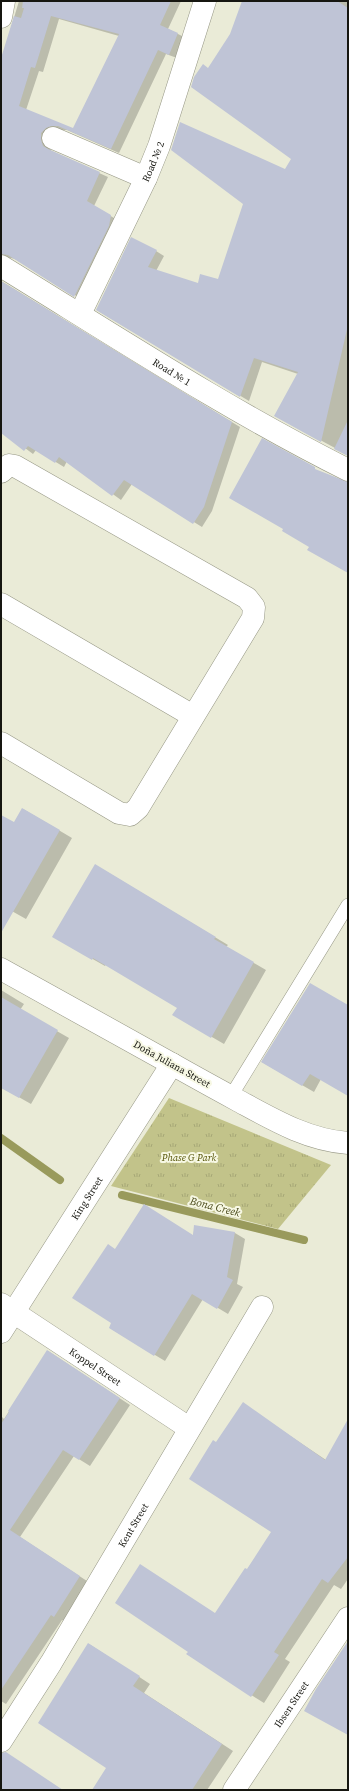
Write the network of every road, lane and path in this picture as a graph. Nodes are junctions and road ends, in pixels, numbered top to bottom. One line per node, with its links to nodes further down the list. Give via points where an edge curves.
1 (4, 1): 3 (street)
2 (206, 1): 5 (street, Road № 2, via 159,146)
3 (1, 17)
4 (53, 138): 5 (street)
5 (146, 178): 7 (street, Road № 2)
6 (1, 266): 7 (street, Road № 1)
7 (80, 314): 8 (street, Road № 1, via 194,384)
8 (348, 470)
9 (1, 472): 11 (street, via 9,466 15,466 247,598 254,607 253,618)
10 (1, 604): 11 (street)
11 (193, 716): 12 (street, via 138,808 130,815 119,813)
12 (1, 743)
13 (348, 905): 16 (lane)
14 (1, 969): 15 (street, Doña Juliana Street)
15 (172, 1064): 16 (street, Doña Juliana Street); 19 (street, King Street)
16 (231, 1096): 17 (street, Doña Juliana Street, via 301,1132)
17 (348, 1143)
18 (262, 1307): 21 (street, Kent Street)
19 (7, 1308): 20 (street, King Street); 21 (street, Koppel Street)
20 (1, 1332)
21 (189, 1428): 23 (street, Kent Street, via 51,1663)
22 (348, 1618): 24 (street, Ibsen Street)
23 (1, 1741)
24 (234, 1790)

